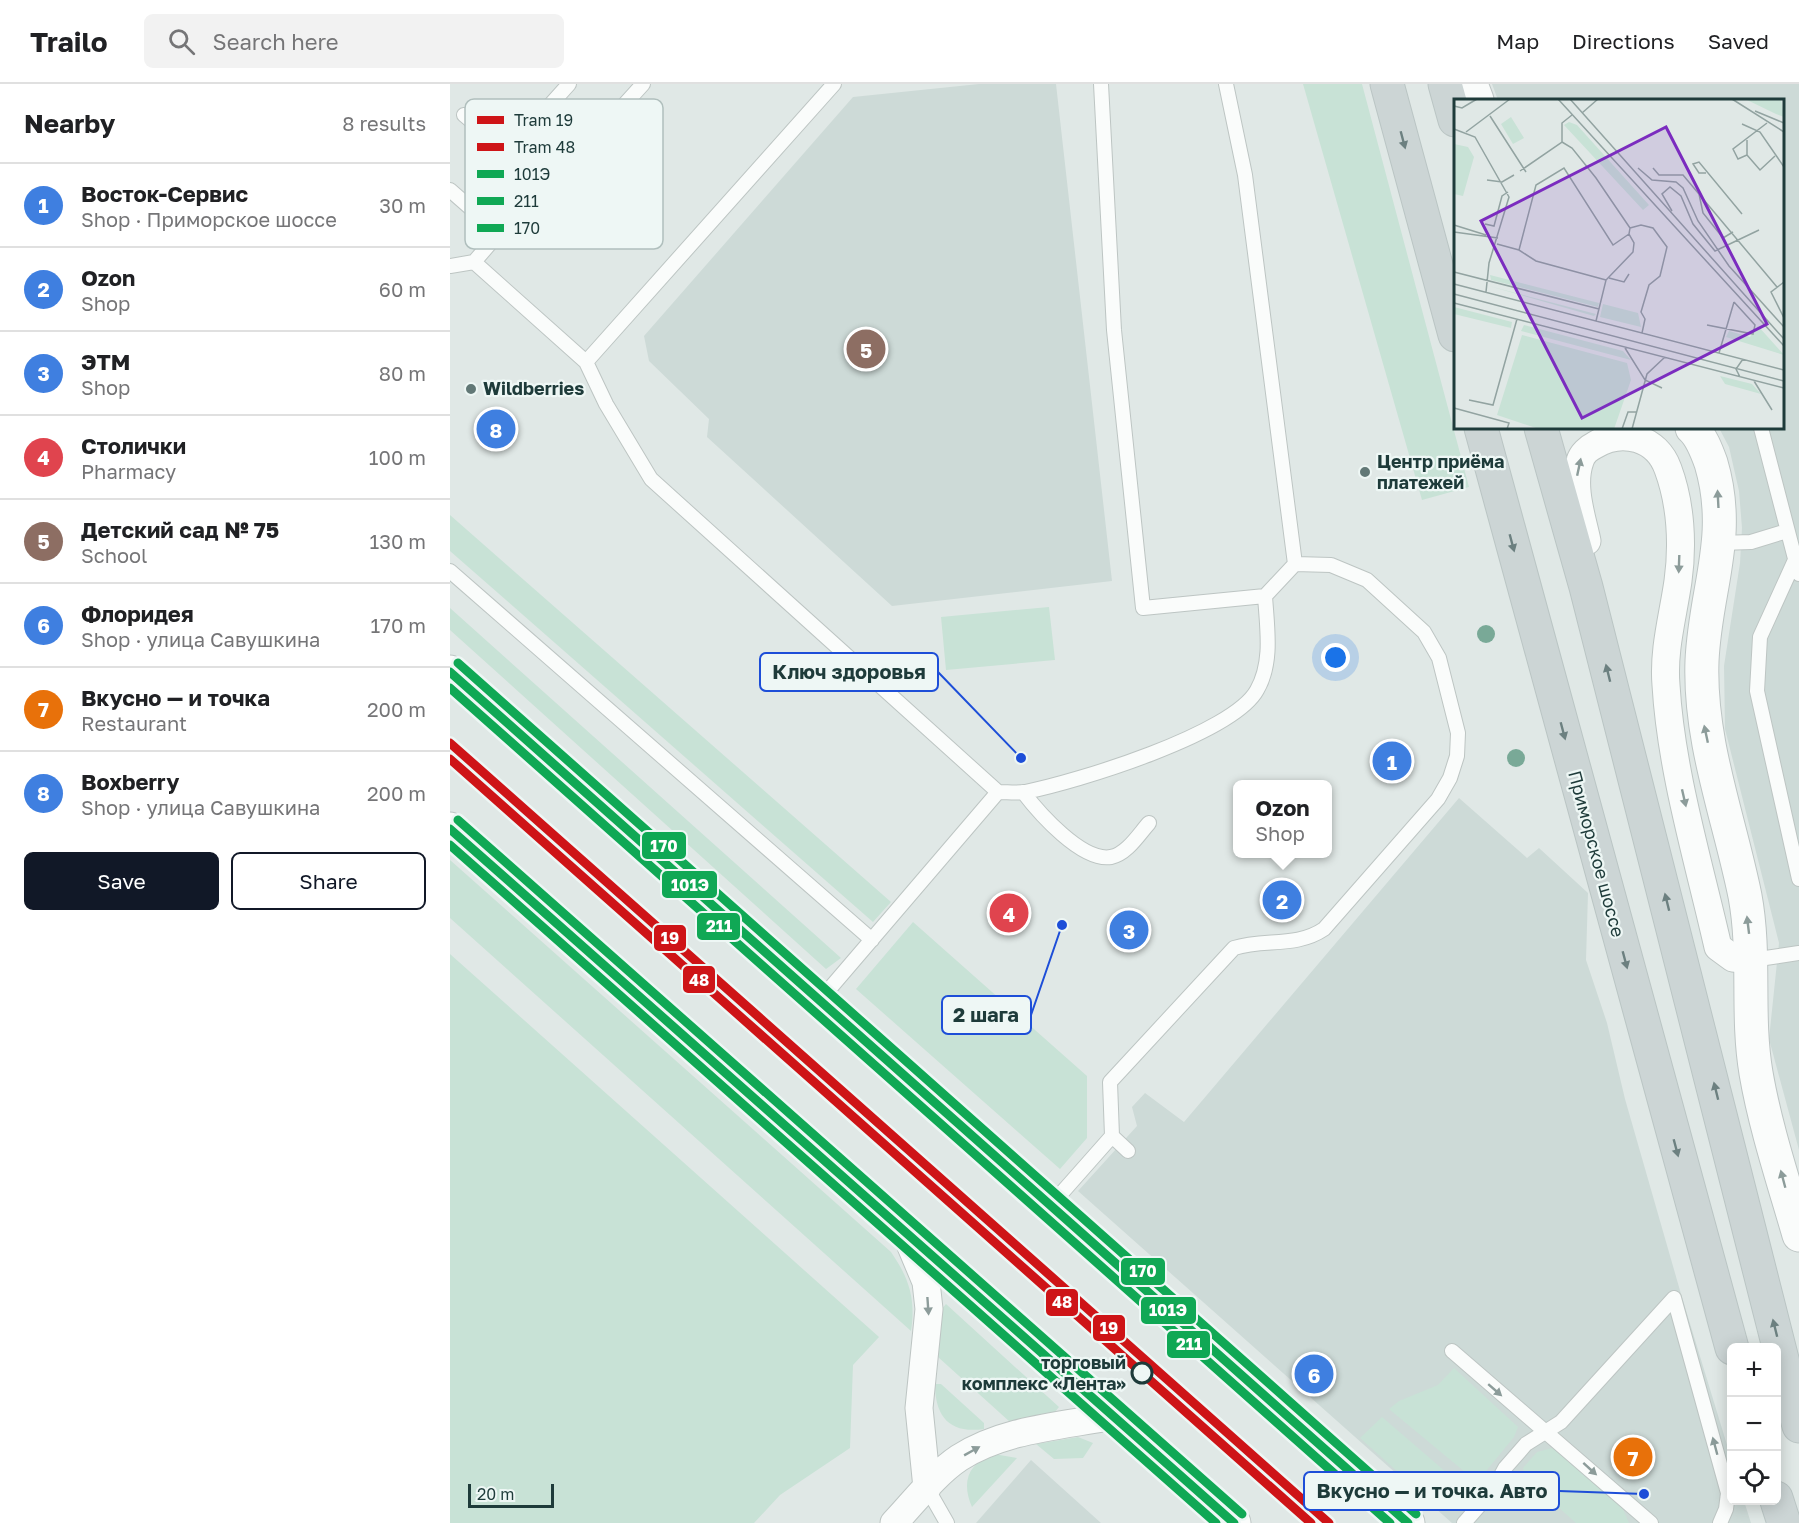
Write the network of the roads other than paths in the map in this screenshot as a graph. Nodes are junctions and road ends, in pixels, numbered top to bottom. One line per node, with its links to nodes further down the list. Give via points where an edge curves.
1 (569, 84): 9 (lane)
2 (642, 84): 10 (lane)
3 (834, 84): 19 (lane)
4 (1101, 84): 31 (lane, via 1114,330 1143,608)
5 (1226, 84): 27 (lane, via 1245,175)
6 (1387, 84): 18 (main road, one-way to 18)
7 (1446, 84): 12 (main road)
8 (1472, 84): 11 (main road)
9 (556, 99)
10 (629, 99)
11 (1477, 99)
12 (1454, 116)
13 (450, 190): 14 (lane)
14 (465, 203)
15 (485, 249): 16 (lane)
16 (474, 262): 17 (lane); 19 (lane)
17 (450, 266)
18 (1454, 331)
19 (586, 362): 33 (lane, via 651,479)
20 (1481, 429): 47 (main road, Приморское шоссе, one-way to 47)
21 (1541, 429): 30 (main road)
22 (1693, 429): 25 (main road, one-way to 22, via 1717,486 1708,455)
23 (1761, 429): 24 (lane)
24 (1787, 531): 25 (lane, via 1751,542); 26 (lane)
25 (1720, 543): 40 (main road, one-way to 25, via 1745,897 1704,722 1702,660)
26 (1795, 560): 29 (lane); 37 (lane, via 1760,637 1758,691)
27 (1295, 564): 31 (lane); 42 (lane, via 1331,565 1367,580 1424,632 1439,658 1458,733 1457,756 1450,778 1437,799 1324,929 1297,941 1249,943 1234,948 1110,1083)
28 (450, 571): 38 (lane)
29 (1799, 574)
30 (1586, 587): 40 (street, one-way to 40, via 1589,550 1577,492 1580,459 1605,439 1623,435 1645,441 1660,452 1668,470 1680,529 1678,580 1665,681 1669,727 1718,947 1733,958); 50 (main road, one-way to 30)
31 (1265, 596): 34 (lane, via 1268,661 1257,691 1237,713 1159,750 1105,770)
32 (450, 672): 41 (main road)
33 (998, 792): 34 (lane); 38 (lane)
34 (1023, 792): 35 (lane, via 1038,812 1084,851 1097,857 1112,857 1125,850)
35 (1149, 823)
36 (450, 829): 45 (main road)
37 (1799, 879)
38 (872, 940): 41 (lane)
39 (1799, 953): 40 (lane)
40 (1752, 960): 46 (main road, one-way to 40, via 1756,1073)
41 (820, 1001): 44 (main road)
42 (1112, 1136): 43 (lane); 44 (lane)
43 (1128, 1150)
44 (1050, 1206): 57 (main road)
45 (905, 1231): 49 (main road); 52 (street, one-way to 52, via 926,1282 929,1309 919,1408)
46 (1799, 1235)
47 (1731, 1343)
48 (1452, 1351): 51 (lane, one-way to 51)
49 (1113, 1416): 52 (street, one-way to 49, via 957,1459 985,1443); 56 (main road)
50 (1799, 1426)
51 (1545, 1432): 58 (lane, via 1526,1444); 59 (lane, one-way to 59); 60 (lane, one-way to 51, via 1728,1492 1674,1298 1561,1422)
52 (927, 1488): 54 (street); 55 (lane)
53 (1778, 1505): 61 (main road)
54 (894, 1523)
55 (947, 1523)
56 (1234, 1523)
57 (1408, 1523)
58 (1464, 1523)
59 (1651, 1523)
60 (1720, 1523)
61 (1784, 1523)

